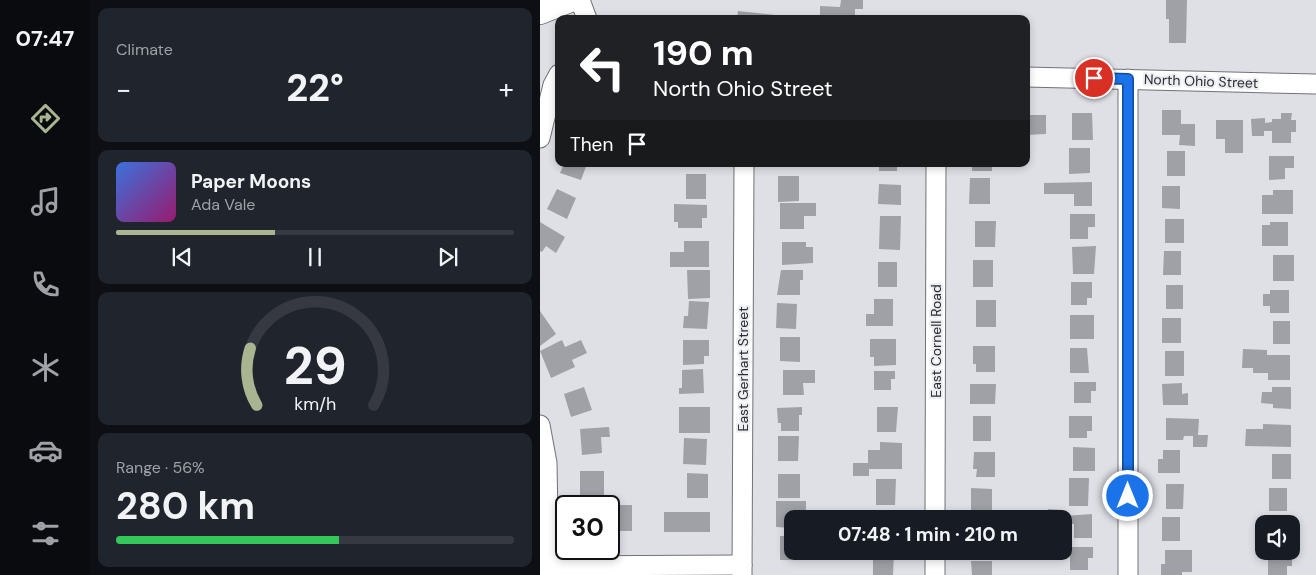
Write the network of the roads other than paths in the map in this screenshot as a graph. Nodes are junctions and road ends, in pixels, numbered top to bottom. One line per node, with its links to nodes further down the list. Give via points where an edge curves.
1 (570, 0): 3 (main road)
2 (580, 0): 4 (street)
3 (540, 12)
4 (585, 15)
5 (1030, 76): 6 (street, North Ohio Street)
6 (1128, 79): 8 (street, North Ohio Street); 18 (street)
7 (555, 84): 9 (street)
8 (1316, 84)
9 (540, 138)
10 (744, 167): 16 (street, East Gerhart Street)
11 (936, 167): 13 (street, East Cornell Road)
12 (540, 425): 15 (street, via 547,463)
13 (935, 510)
14 (935, 560): 17 (street)
15 (546, 569): 16 (street)
16 (742, 570)
17 (935, 575)
18 (1128, 575)

